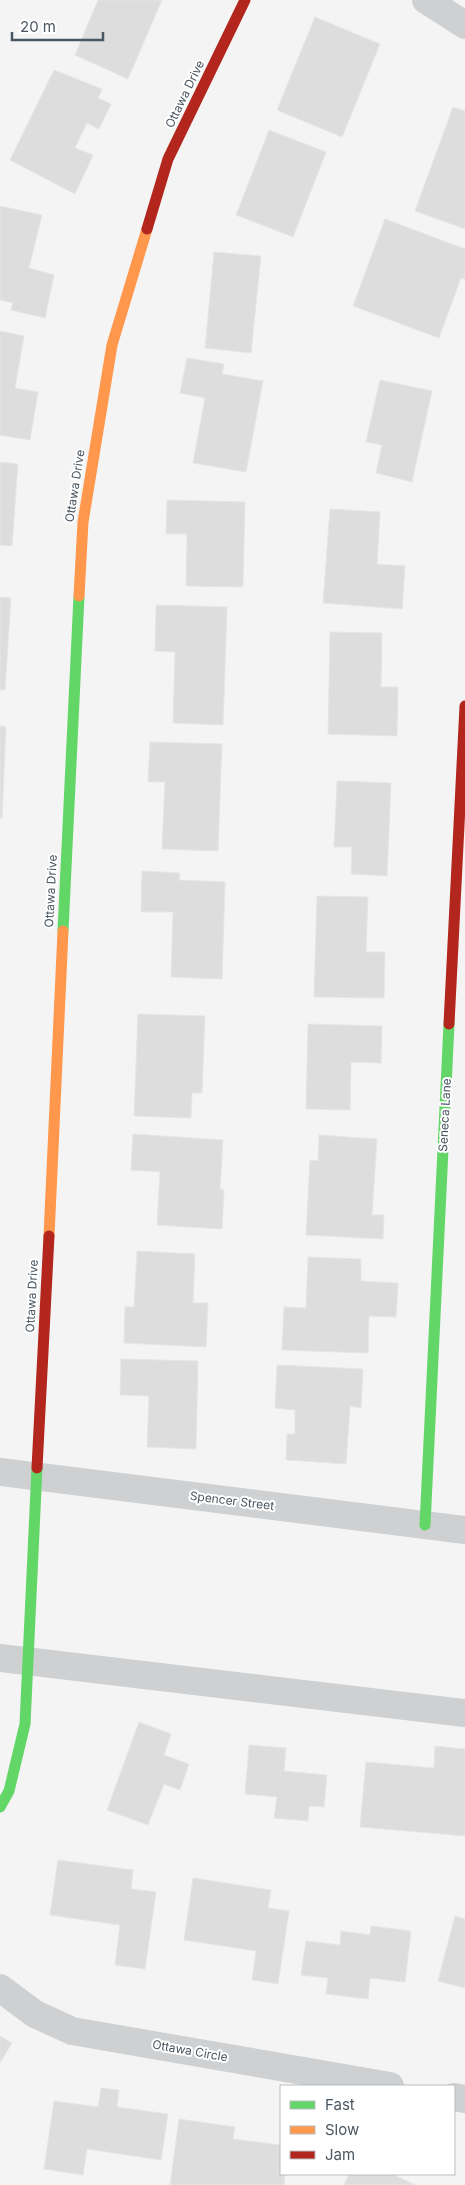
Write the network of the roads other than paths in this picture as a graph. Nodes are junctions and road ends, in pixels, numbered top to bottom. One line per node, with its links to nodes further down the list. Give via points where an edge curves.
1 (245, 0): 6 (street, Ottawa Drive, via 166,168 112,345 83,522)
2 (426, 0): 3 (street)
3 (465, 25)
4 (465, 706): 7 (street, Seneca Lane)
5 (0, 1472): 6 (street, Spencer Street)
6 (37, 1476): 7 (street, Spencer Street); 10 (street, Ottawa Drive)
7 (424, 1525): 8 (street, Spencer Street)
8 (465, 1530)
9 (0, 1658): 10 (street)
10 (28, 1661): 11 (street); 12 (street, Ottawa Drive, via 25,1724 9,1791)
11 (465, 1713)
12 (0, 1807)
13 (0, 1988): 14 (street, Ottawa Circle, via 35,2014 72,2031)
14 (384, 2085)

